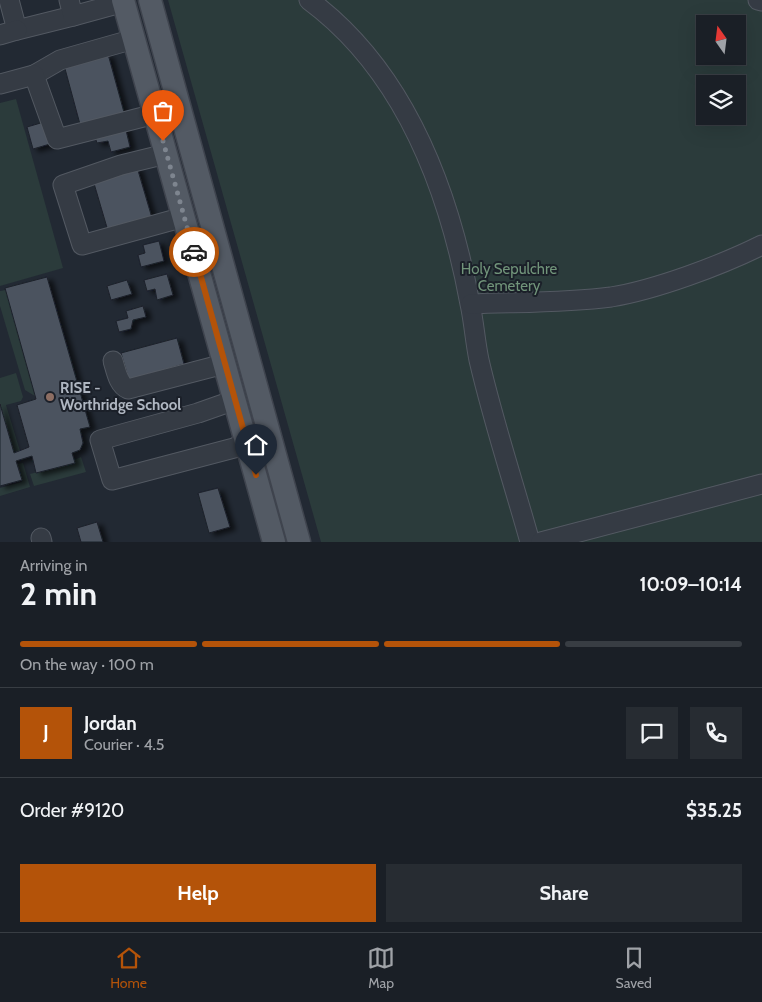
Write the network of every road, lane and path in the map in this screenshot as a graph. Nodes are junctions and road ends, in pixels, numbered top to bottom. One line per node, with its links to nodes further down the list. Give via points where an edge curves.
1 (9, 0): 7 (street)
2 (150, 0): 22 (main road)
3 (336, 0): 5 (street)
4 (124, 1): 6 (street); 8 (main road)
5 (313, 3): 15 (street, via 334,19 367,54 384,75 415,128 437,182)
6 (71, 8): 7 (street)
7 (8, 33)
8 (134, 39): 9 (street, via 60,60); 11 (main road)
9 (34, 75): 10 (street); 11 (street, via 57,139)
10 (0, 84)
11 (155, 114): 12 (main road)
12 (166, 154): 13 (main road); 13 (street, via 63,185 82,244)
13 (184, 217): 17 (main road)
14 (762, 244): 15 (street, via 632,293 591,299)
15 (471, 304): 23 (street, via 479,361)
16 (113, 361): 17 (street, via 120,382 128,389)
17 (224, 364): 18 (main road)
18 (235, 400): 19 (main road); 19 (street, via 100,440 112,480)
19 (246, 442): 21 (main road)
20 (762, 484): 24 (street)
21 (274, 542)
22 (299, 542)
23 (530, 542)
24 (541, 542)

